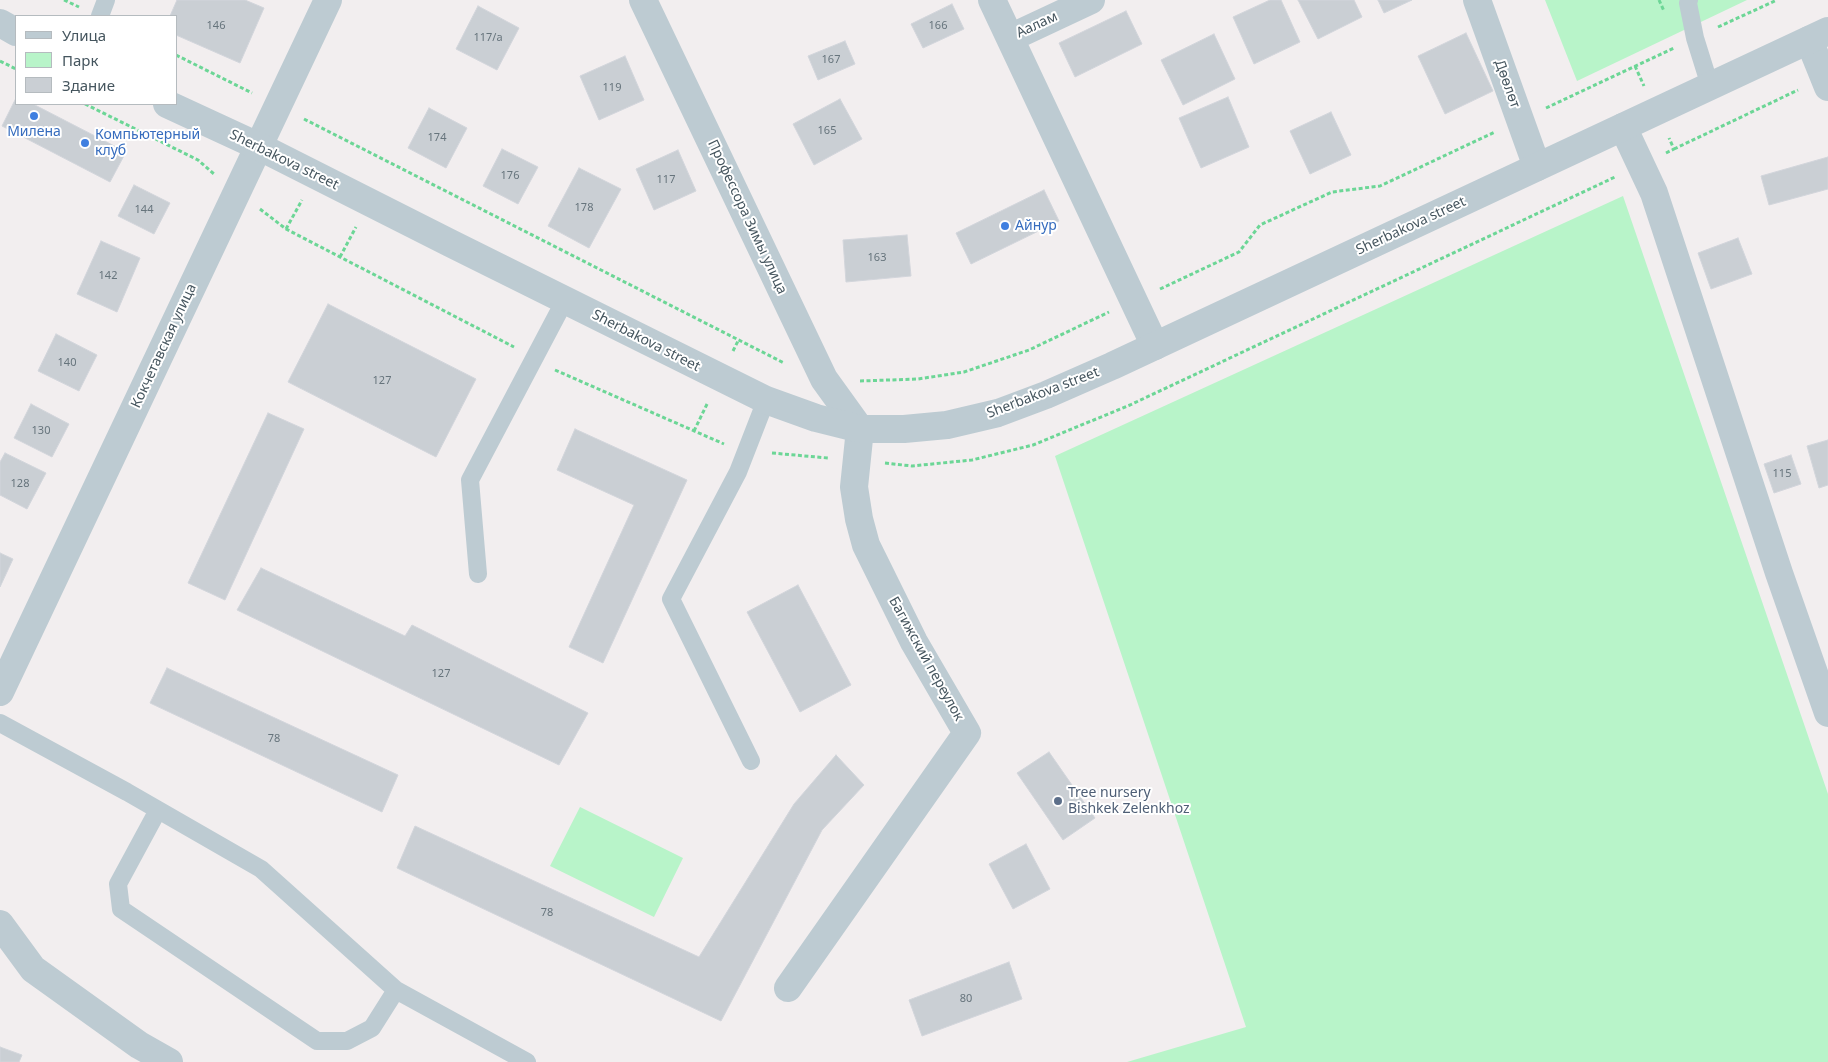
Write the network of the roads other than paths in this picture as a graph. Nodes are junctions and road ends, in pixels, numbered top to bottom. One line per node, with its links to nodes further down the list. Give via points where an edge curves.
1 (106, 0): 8 (lane)
2 (328, 0): 17 (street, Кокчетавская улица)
3 (643, 0): 22 (street, Профессора Зимы улица, via 824,378)
4 (992, 0): 12 (street)
5 (1091, 0): 12 (street, Аалам)
6 (1477, 0): 18 (street, Дөөлөт)
7 (1689, 0): 14 (lane, via 1695,38)
8 (100, 15)
9 (0, 24): 10 (street)
10 (15, 32)
11 (1818, 35): 13 (street); 14 (street, Sherbakova street)
12 (1010, 38): 20 (street)
13 (1826, 82)
14 (1710, 86): 16 (street, Sherbakova street)
15 (169, 105): 17 (street, Sherbakova street)
16 (1622, 127): 18 (street, Sherbakova street); 25 (street, via 1654,193)
17 (260, 146): 19 (street, Sherbakova street); 24 (street, Кокчетавская улица)
18 (1537, 167): 20 (street, Sherbakova street)
19 (565, 300): 21 (street, Sherbakova street); 23 (lane, via 470,480)
20 (1156, 346): 22 (street, Sherbakova street, via 998,413 947,425)
21 (766, 400): 22 (street, Sherbakova street); 27 (lane, via 738,472 671,599)
22 (860, 429): 30 (street, Багижский переулок, via 854,487 866,546 914,642 967,733)
23 (478, 574)
24 (0, 692)
25 (1828, 713)
26 (0, 723): 28 (lane)
27 (752, 762)
28 (158, 810): 31 (lane, via 261,868); 31 (lane, via 118,884 121,909 317,1041 347,1041 372,1028)
29 (0, 924): 32 (street, via 33,969)
30 (788, 988)
31 (396, 990): 33 (lane)
32 (169, 1062)
33 (527, 1062)

